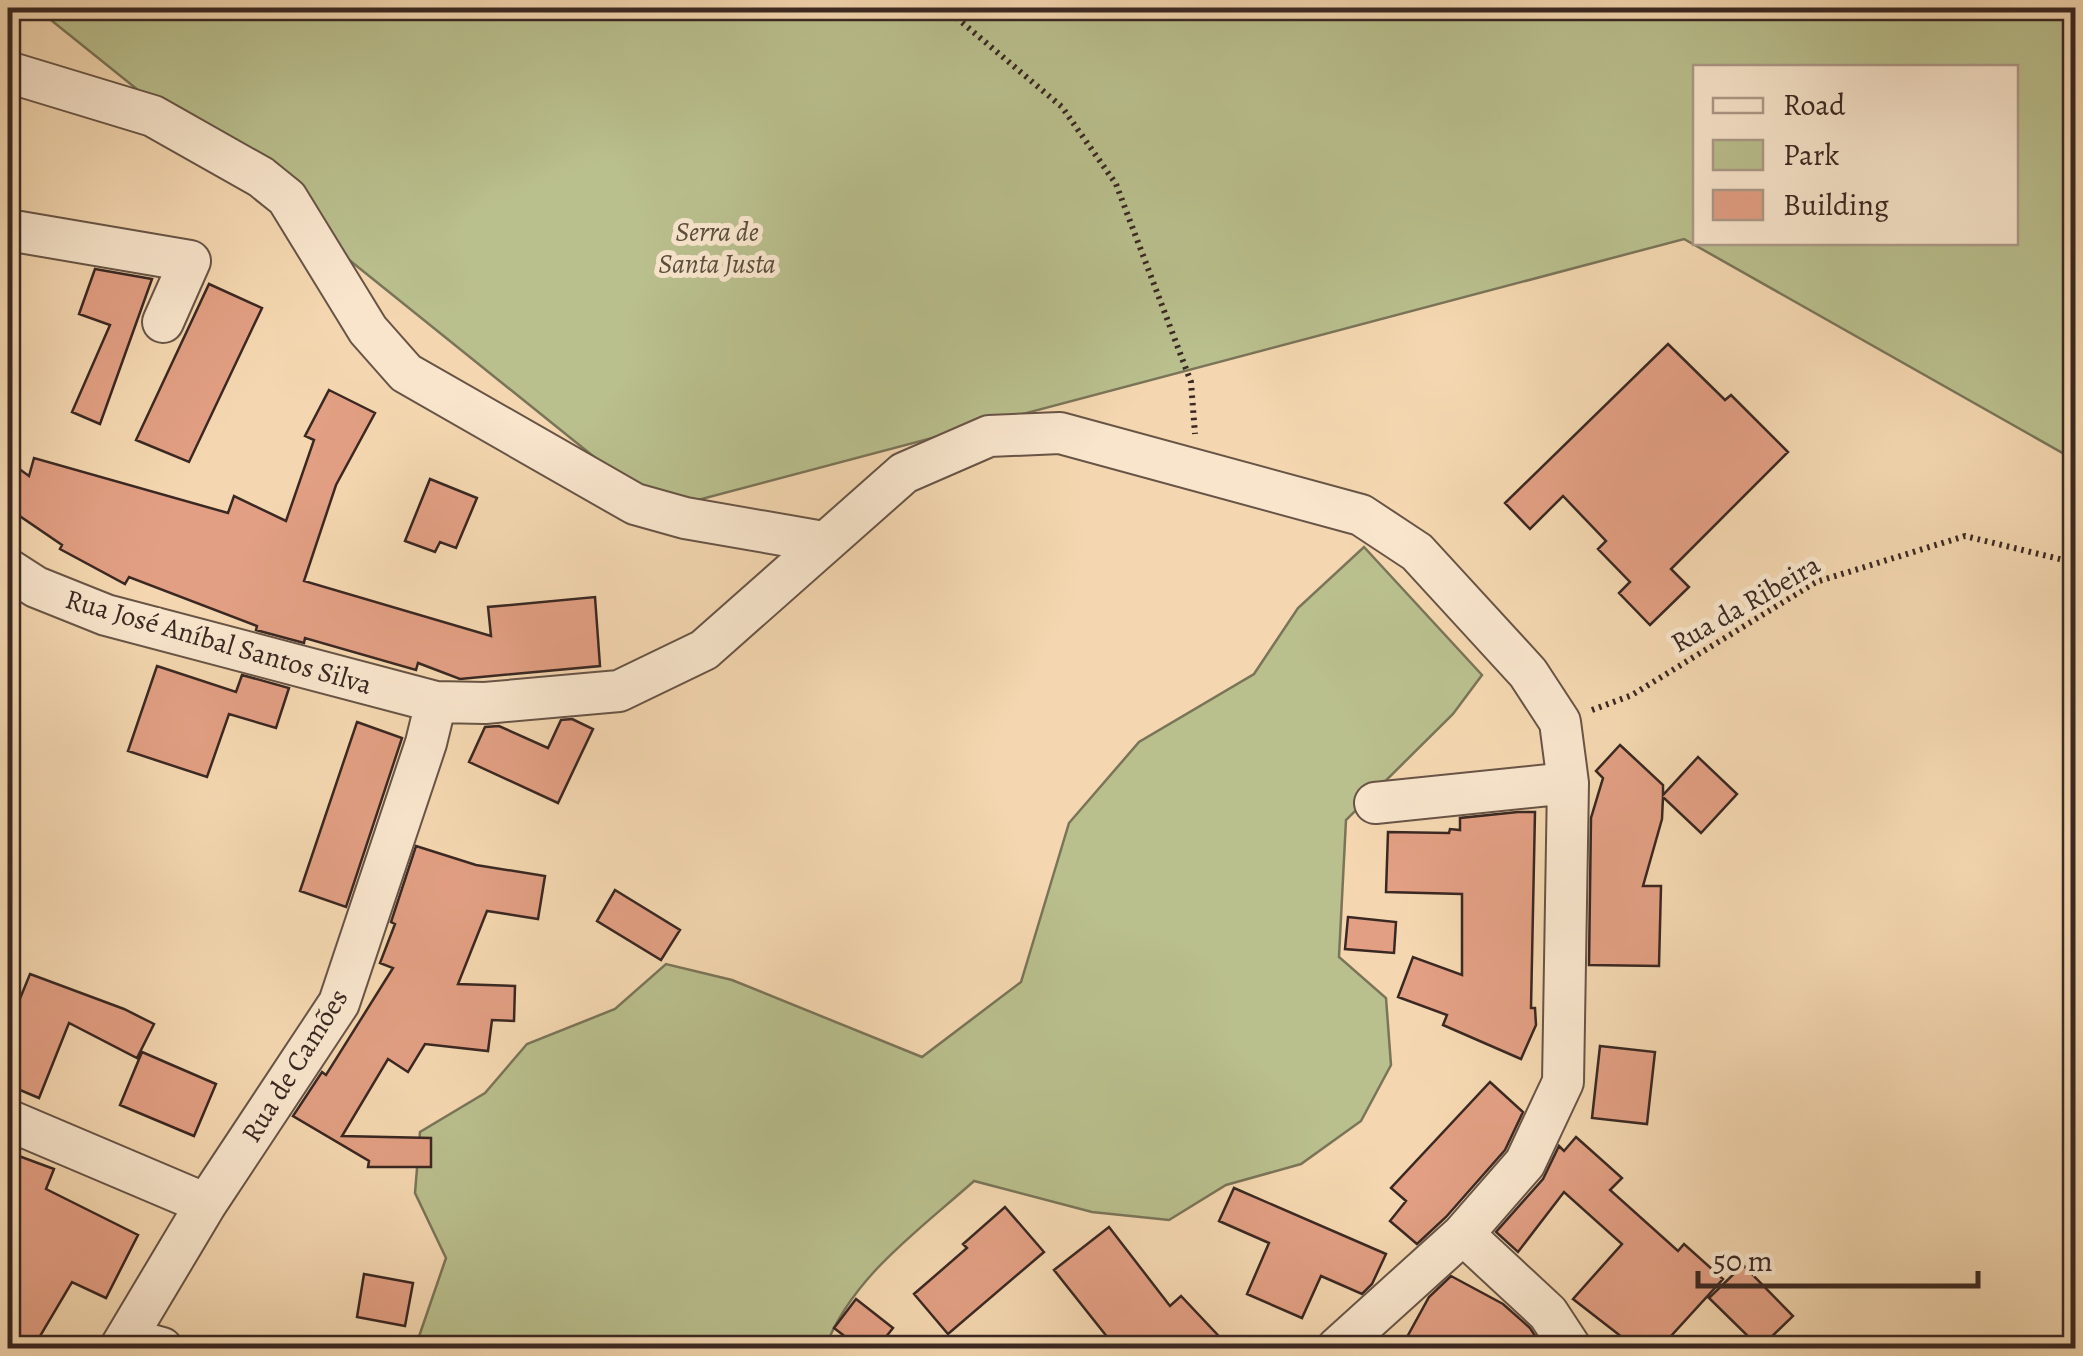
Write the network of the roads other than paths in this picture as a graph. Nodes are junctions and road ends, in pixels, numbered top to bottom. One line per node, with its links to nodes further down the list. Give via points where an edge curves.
1 (8, 72): 4 (street, via 153,116 261,177 287,198 368,330 406,374 635,504)
2 (8, 230): 3 (street, via 190,262)
3 (162, 322)
4 (823, 542): 6 (street, Rua José Aníbal Santos Silva, via 704,650 619,691); 7 (street, Rua José Aníbal Santos Silva, via 904,473 989,436 1060,433 1362,514 1417,552 1528,674 1560,722)
5 (8, 569): 6 (street, Rua José Aníbal Santos Silva, via 106,615)
6 (436, 702): 10 (street, Rua de Camões, via 338,1004)
7 (1568, 782): 8 (street); 11 (street, via 1563,1082 1525,1163)
8 (1375, 803)
9 (8, 1120): 10 (street)
10 (206, 1204): 12 (street, Rua de Camões)
11 (1463, 1234): 13 (street); 14 (street, via 1548,1314)
12 (136, 1345)
13 (1337, 1348)
14 (1571, 1348)

